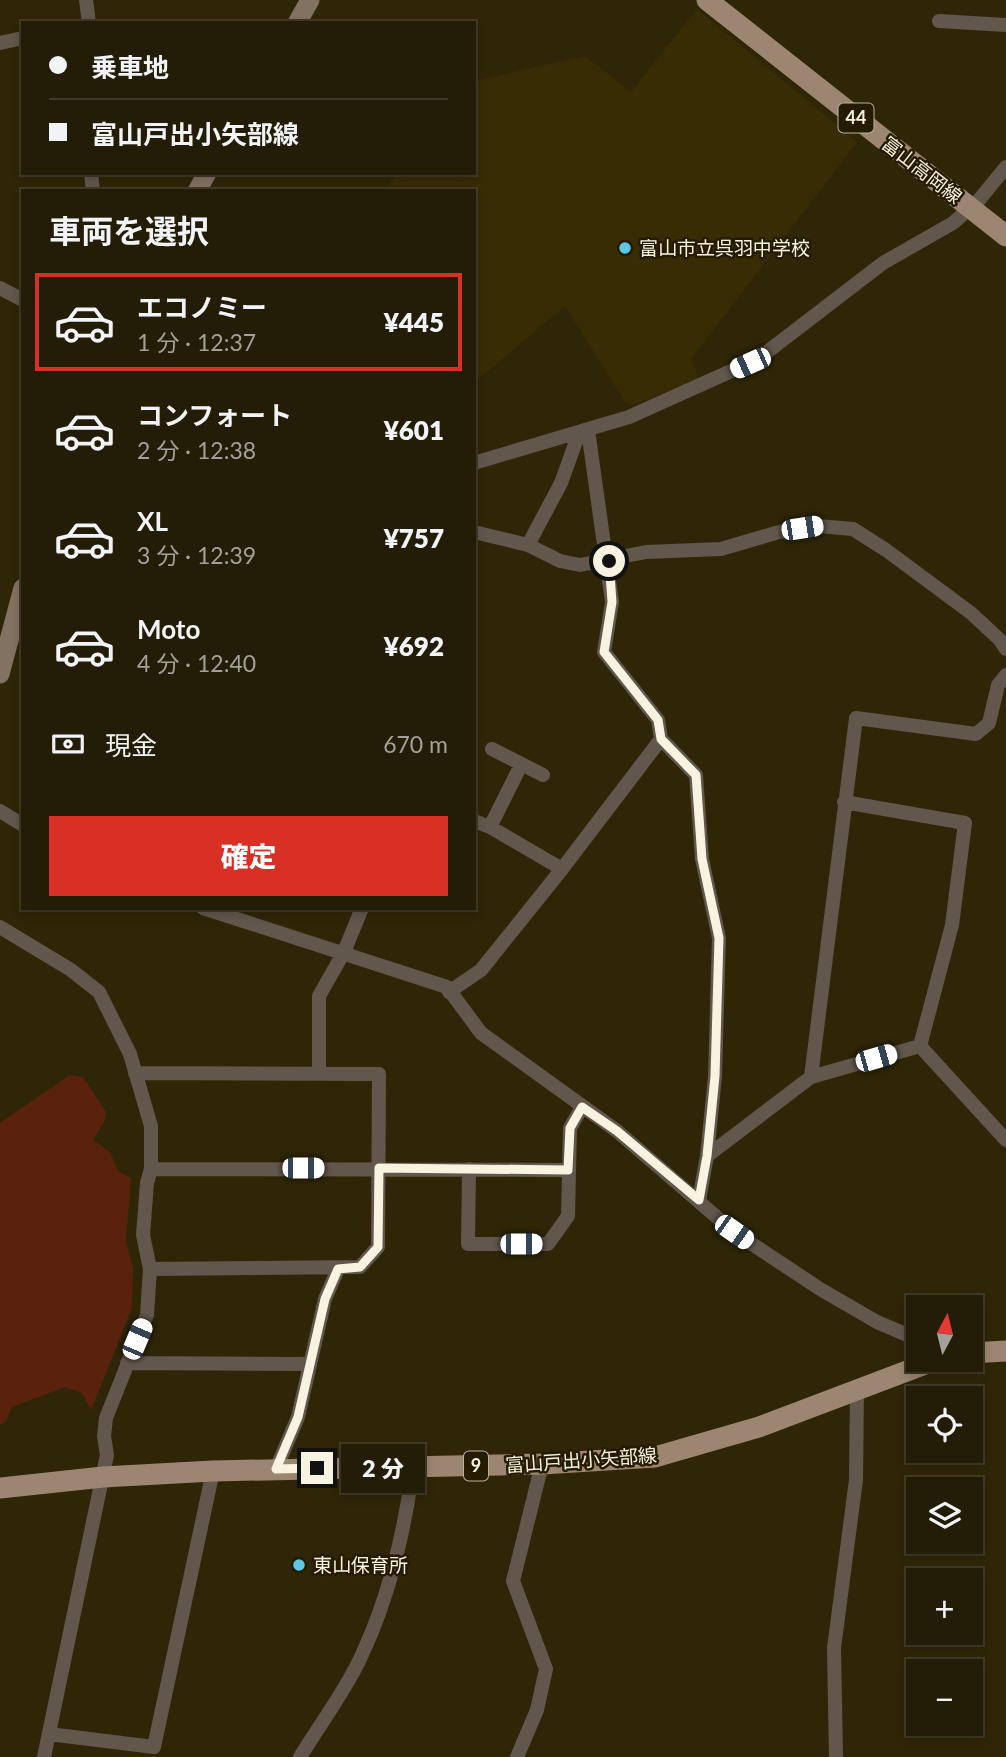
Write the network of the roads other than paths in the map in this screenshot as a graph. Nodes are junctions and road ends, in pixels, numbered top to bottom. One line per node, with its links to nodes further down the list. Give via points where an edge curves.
1 (86, 0): 4 (street)
2 (310, 0): 5 (main road)
3 (710, 1): 11 (main road, 富山高岡線 / 44)
4 (87, 21)
5 (298, 21)
6 (939, 21): 7 (street)
7 (1006, 25)
8 (21, 38): 9 (street)
9 (0, 43)
10 (1006, 167): 11 (street)
11 (970, 207): 12 (main road, 富山高岡線 / 44); 15 (street, via 953,223 883,263 758,359 629,417)
12 (1006, 236)
13 (0, 288): 14 (street)
14 (21, 298)
15 (584, 431): 16 (street); 18 (street); 19 (street)
16 (476, 462)
17 (476, 532): 18 (street)
18 (528, 545): 19 (street, via 559,561 580,565)
19 (609, 561): 21 (street, via 646,552 721,549 818,526 853,529); 24 (street, via 612,602 604,652 658,720)
20 (21, 595): 22 (main road)
21 (1004, 640)
22 (0, 674)
23 (1006, 675): 28 (street, via 998,685 989,723 976,734 856,718)
24 (661, 739): 33 (street); 45 (street, via 696,775 702,859 719,938 715,1076)
25 (492, 749): 26 (street)
26 (521, 765): 27 (street); 32 (street)
27 (543, 775)
28 (844, 802): 39 (street, via 965,823 951,925); 42 (street)
29 (0, 811): 31 (street)
30 (476, 822): 32 (street)
31 (21, 824)
32 (490, 827): 33 (street)
33 (562, 869): 38 (street, via 481,970)
34 (209, 910): 37 (street)
35 (361, 910): 37 (street)
36 (0, 927): 40 (street, via 99,992)
37 (344, 952): 38 (street, via 447,987); 41 (street, via 319,996)
38 (449, 992): 43 (street, via 481,1033)
39 (920, 1046): 42 (street); 44 (street)
40 (135, 1073): 41 (street); 48 (street, via 151,1126)
41 (319, 1073): 46 (street, via 379,1074)
42 (811, 1077): 45 (street)
43 (582, 1107): 49 (street, via 570,1128); 50 (street)
44 (1006, 1140)
45 (707, 1156): 50 (street)
46 (379, 1168): 47 (street); 48 (street); 52 (street, via 378,1247 360,1267)
47 (469, 1168): 49 (street); 49 (street, via 468,1244 548,1244 568,1216)
48 (151, 1169): 51 (street, via 143,1235)
49 (568, 1170)
50 (699, 1200): 53 (street, via 734,1232 820,1289)
51 (150, 1269): 52 (street); 56 (street, via 147,1315)
52 (338, 1269): 57 (street)
53 (906, 1334)
54 (1006, 1351): 55 (main road)
55 (984, 1352)
56 (127, 1363): 57 (street); 64 (street, via 106,1418)
57 (308, 1364): 61 (street, via 298,1417)
58 (906, 1371): 59 (main road, 富山戸出小矢部線 / 9)
59 (857, 1390): 60 (main road, 富山戸出小矢部線 / 9, via 759,1427 655,1457); 70 (street, via 856,1480 834,1648)
60 (542, 1464): 61 (main road, 富山戸出小矢部線 / 9); 69 (street, via 513,1581 546,1669 537,1710)
61 (276, 1469): 62 (main road, 富山戸出小矢部線 / 9)
62 (213, 1471): 64 (main road, 富山戸出小矢部線 / 9); 66 (street, via 154,1747)
63 (412, 1475): 68 (street, via 383,1605 358,1665)
64 (103, 1477): 65 (main road, 富山戸出小矢部線 / 9); 66 (street)
65 (0, 1488)
66 (49, 1734): 67 (street)
67 (44, 1757)
68 (300, 1757)
69 (517, 1757)
70 (836, 1757)

